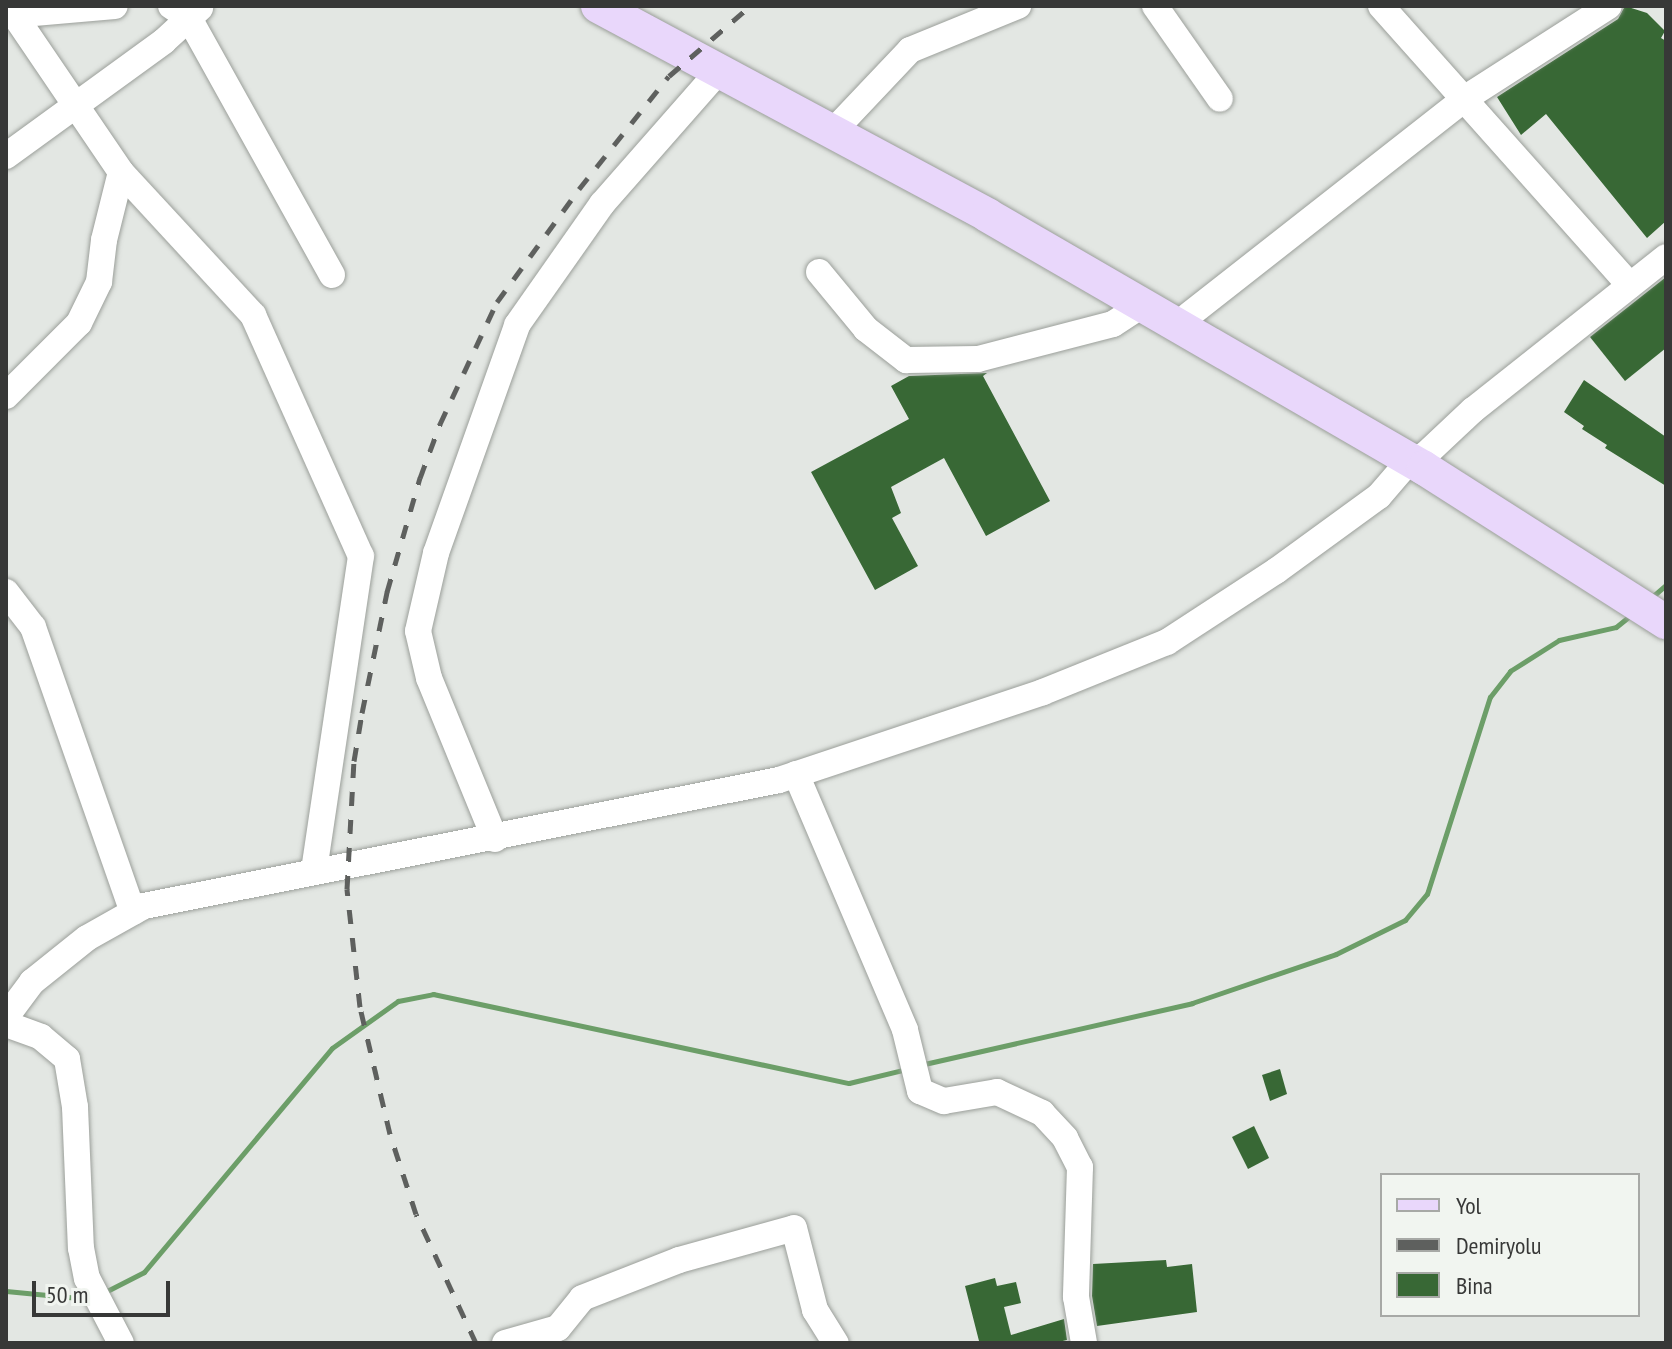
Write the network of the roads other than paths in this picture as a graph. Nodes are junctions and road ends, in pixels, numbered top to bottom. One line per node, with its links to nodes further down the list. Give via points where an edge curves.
1 (115, 6): 9 (street)
2 (598, 6): 10 (main road)
3 (621, 6): 14 (main road)
4 (1018, 6): 14 (street, via 910,50)
5 (1155, 6): 11 (street)
6 (1381, 6): 12 (street)
7 (1609, 6): 12 (street)
8 (187, 10): 13 (street, via 164,41); 19 (street)
9 (16, 12): 13 (street)
10 (717, 73): 21 (main road, via 987,215); 30 (street, via 602,204 517,325 436,553 418,631 429,678)
11 (1220, 99)
12 (1464, 99): 20 (street); 22 (street)
13 (76, 103): 15 (street); 16 (street)
14 (841, 123): 22 (main road)
15 (6, 156)
16 (121, 172): 23 (street, via 99,282 79,323); 31 (street, via 253,315 361,556)
17 (1666, 257): 20 (street)
18 (819, 272): 21 (street, via 866,329 906,360 978,359 1113,324)
19 (332, 275)
20 (1630, 285): 24 (street)
21 (1142, 305): 24 (main road)
22 (1189, 315): 24 (main road)
23 (6, 396)
24 (1421, 455): 25 (main road); 29 (street, via 1379,496 1167,642 1043,692)
25 (1618, 577): 27 (main road); 28 (main road)
26 (6, 592): 32 (street, via 33,627)
27 (1666, 594)
28 (1666, 622)
29 (796, 774): 30 (street); 38 (street, via 905,1030 920,1091 944,1101 997,1092 1042,1113 1065,1138 1080,1167 1076,1297)
30 (495, 839): 31 (street)
31 (314, 870): 32 (street)
32 (133, 912): 33 (street, via 87,938 32,982)
33 (6, 1017)
34 (6, 1024): 35 (street, via 41,1037 67,1059 75,1107 81,1248 87,1278)
35 (117, 1333)
36 (505, 1343): 37 (street, via 558,1328 582,1298 679,1260 794,1228 815,1310)
37 (836, 1343)
38 (1084, 1343)

